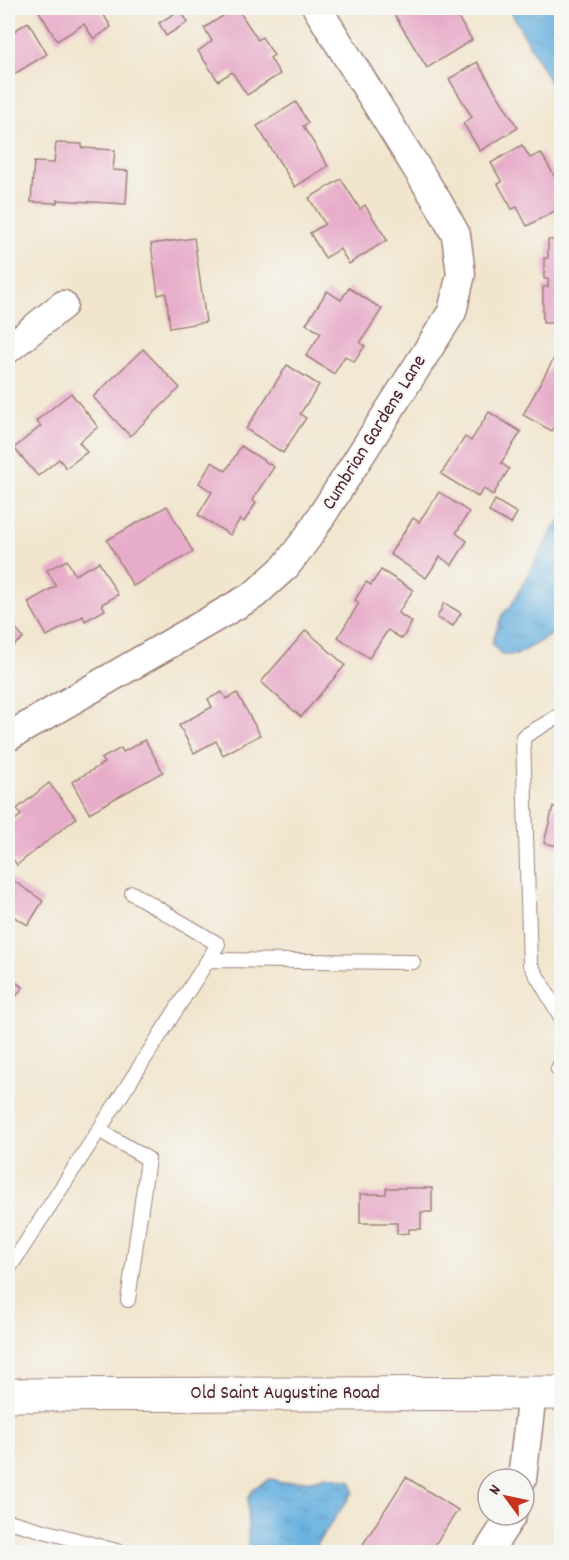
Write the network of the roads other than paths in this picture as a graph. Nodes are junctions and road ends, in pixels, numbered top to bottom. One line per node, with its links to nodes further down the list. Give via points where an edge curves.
1 (317, 8): 5 (street, Cumbrian Gardens Lane, via 456,236 461,274 452,312 286,566 254,595)
2 (63, 305): 3 (street)
3 (8, 349)
4 (561, 714): 9 (lane, via 523,737 530,964)
5 (8, 737)
6 (132, 892): 7 (lane, via 218,944)
7 (208, 960): 8 (lane); 12 (lane)
8 (413, 962)
9 (561, 1019)
10 (561, 1060): 11 (lane)
11 (561, 1073)
12 (99, 1130): 13 (lane); 14 (lane, via 148,1159)
13 (8, 1270)
14 (128, 1300)
15 (547, 1393): 16 (main road, Old Saint Augustine Road); 17 (street)
16 (8, 1395)
17 (525, 1467)
18 (8, 1521): 20 (lane)
19 (504, 1527): 21 (street)
20 (120, 1552)
21 (488, 1552)

